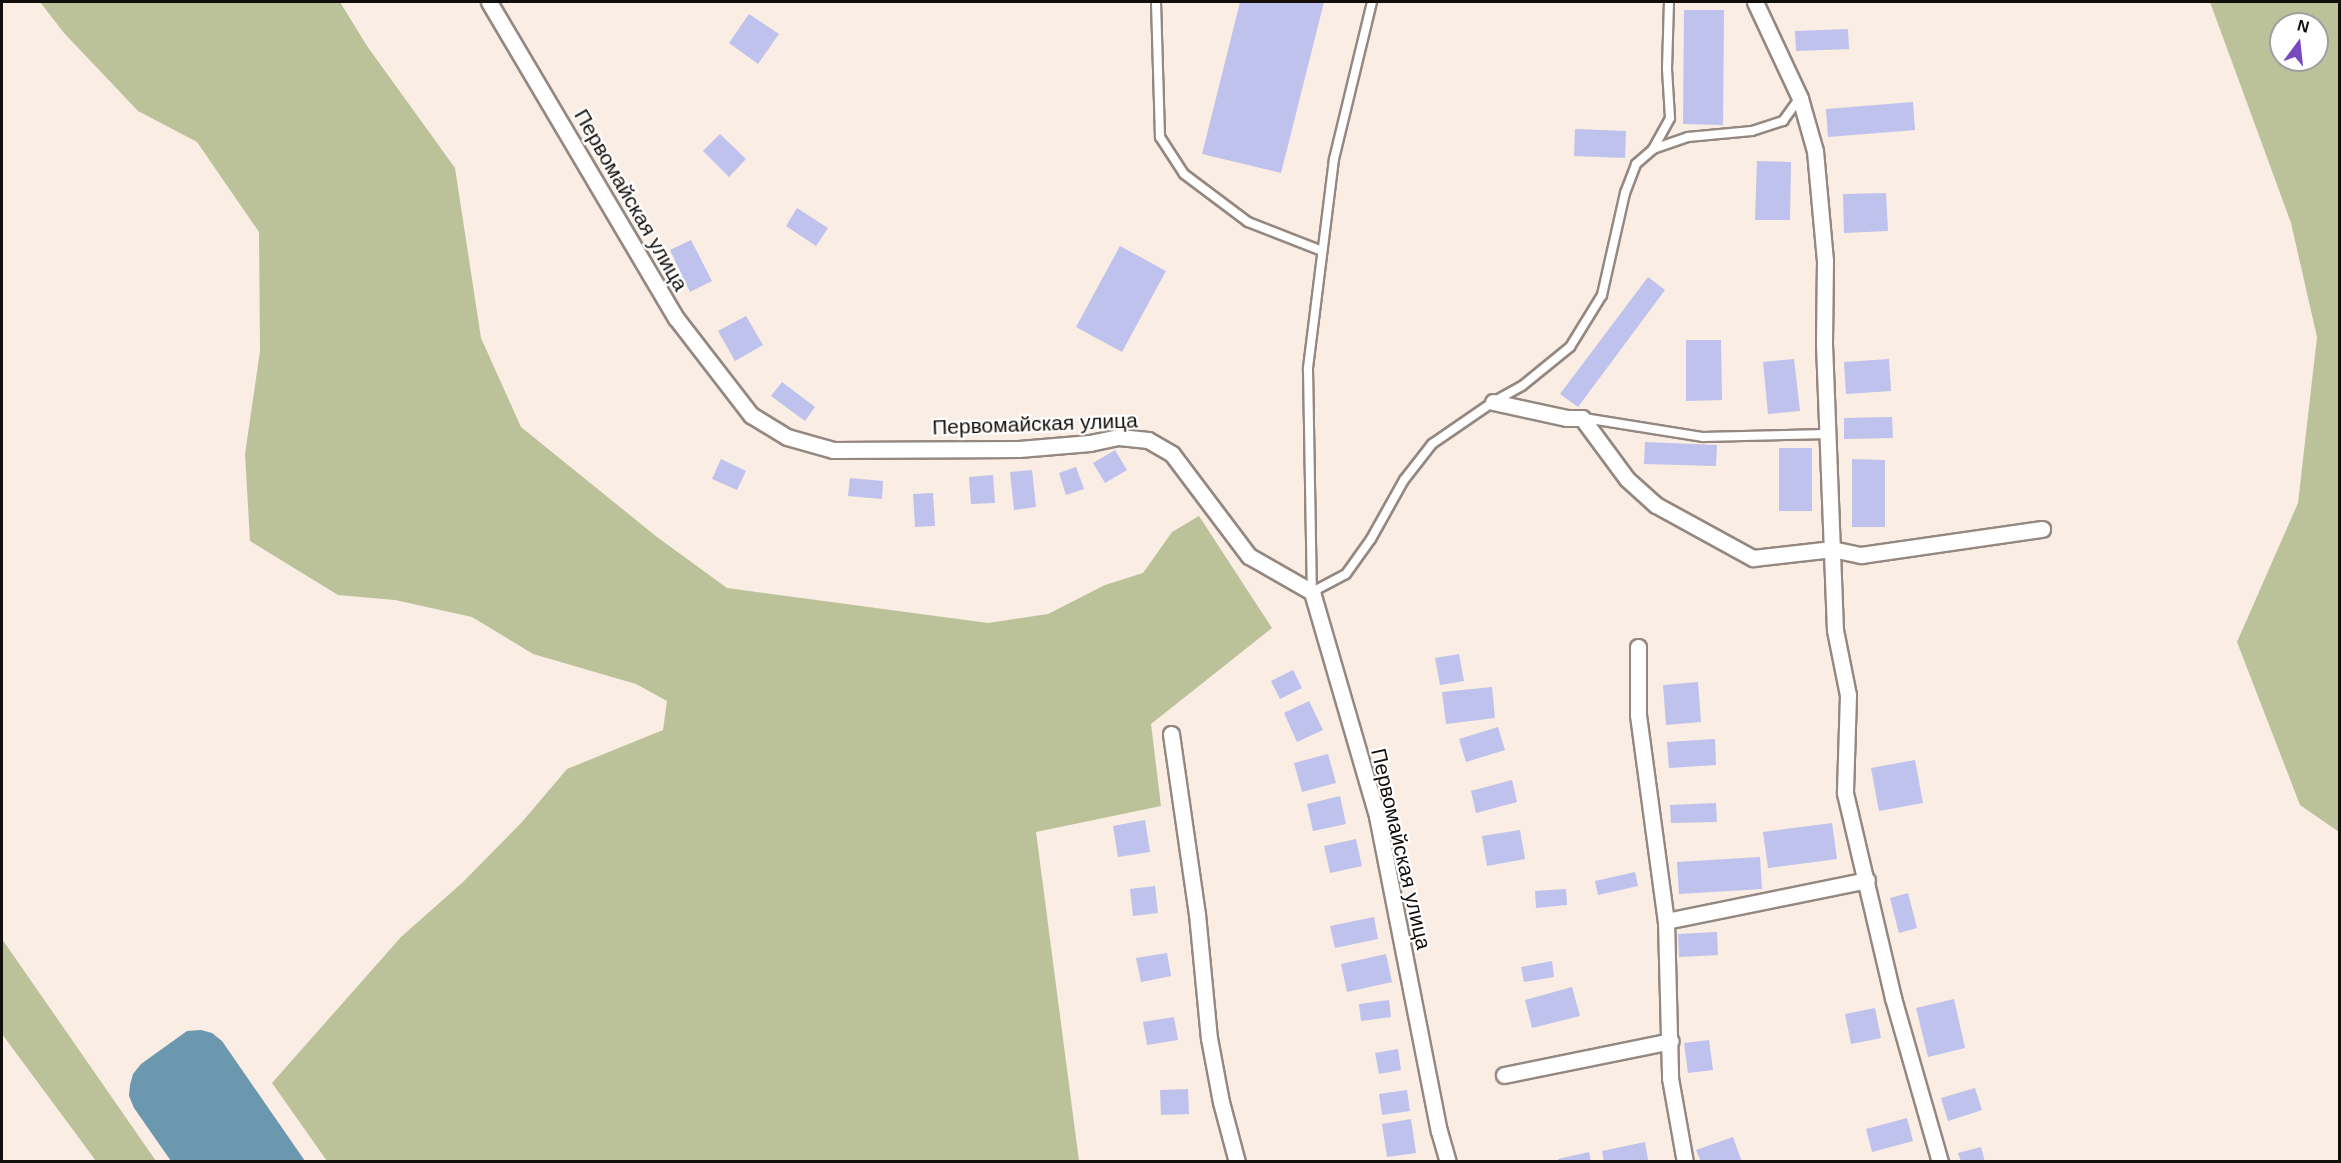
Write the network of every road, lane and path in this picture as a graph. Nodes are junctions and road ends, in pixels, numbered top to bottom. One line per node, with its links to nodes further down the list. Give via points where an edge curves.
1 (489, 2): 14 (street, Первомайская улица, via 676,318 751,415 787,437 833,450 1019,449 1119,437 1148,440 1172,454 1249,556)
2 (1156, 2): 8 (lane, via 1160,138 1184,174 1248,222)
3 (1372, 2): 8 (lane, via 1334,159)
4 (1669, 2): 7 (lane, via 1666,69 1670,118)
5 (1755, 2): 6 (street)
6 (1800, 98): 7 (lane, via 1783,121 1752,131 1688,137); 11 (street, via 1815,151 1825,260)
7 (1653, 149): 9 (lane, via 1636,164 1625,193 1602,295 1570,347 1522,386)
8 (1322, 251): 14 (lane, via 1308,369)
9 (1493, 402): 10 (street); 14 (lane, via 1432,444 1404,480 1346,574)
10 (1582, 418): 11 (lane, via 1703,437); 13 (street, via 1628,479 1656,505 1753,558)
11 (1827, 434): 13 (street)
12 (2042, 529): 13 (street, via 1862,555)
13 (1832, 549): 17 (street, via 1835,630 1848,695 1845,793)
14 (1312, 592): 22 (street, Первомайская улица, via 1377,816)
15 (1638, 646): 18 (street, via 1638,715)
16 (1171, 734): 21 (street, via 1197,914 1209,1038)
17 (1867, 880): 18 (street); 24 (street, via 1893,998)
18 (1666, 921): 19 (street)
19 (1671, 1041): 20 (street); 23 (street, via 1670,1078)
20 (1503, 1075)
21 (1237, 1161)
22 (1448, 1161)
23 (1685, 1161)
24 (1940, 1161)

